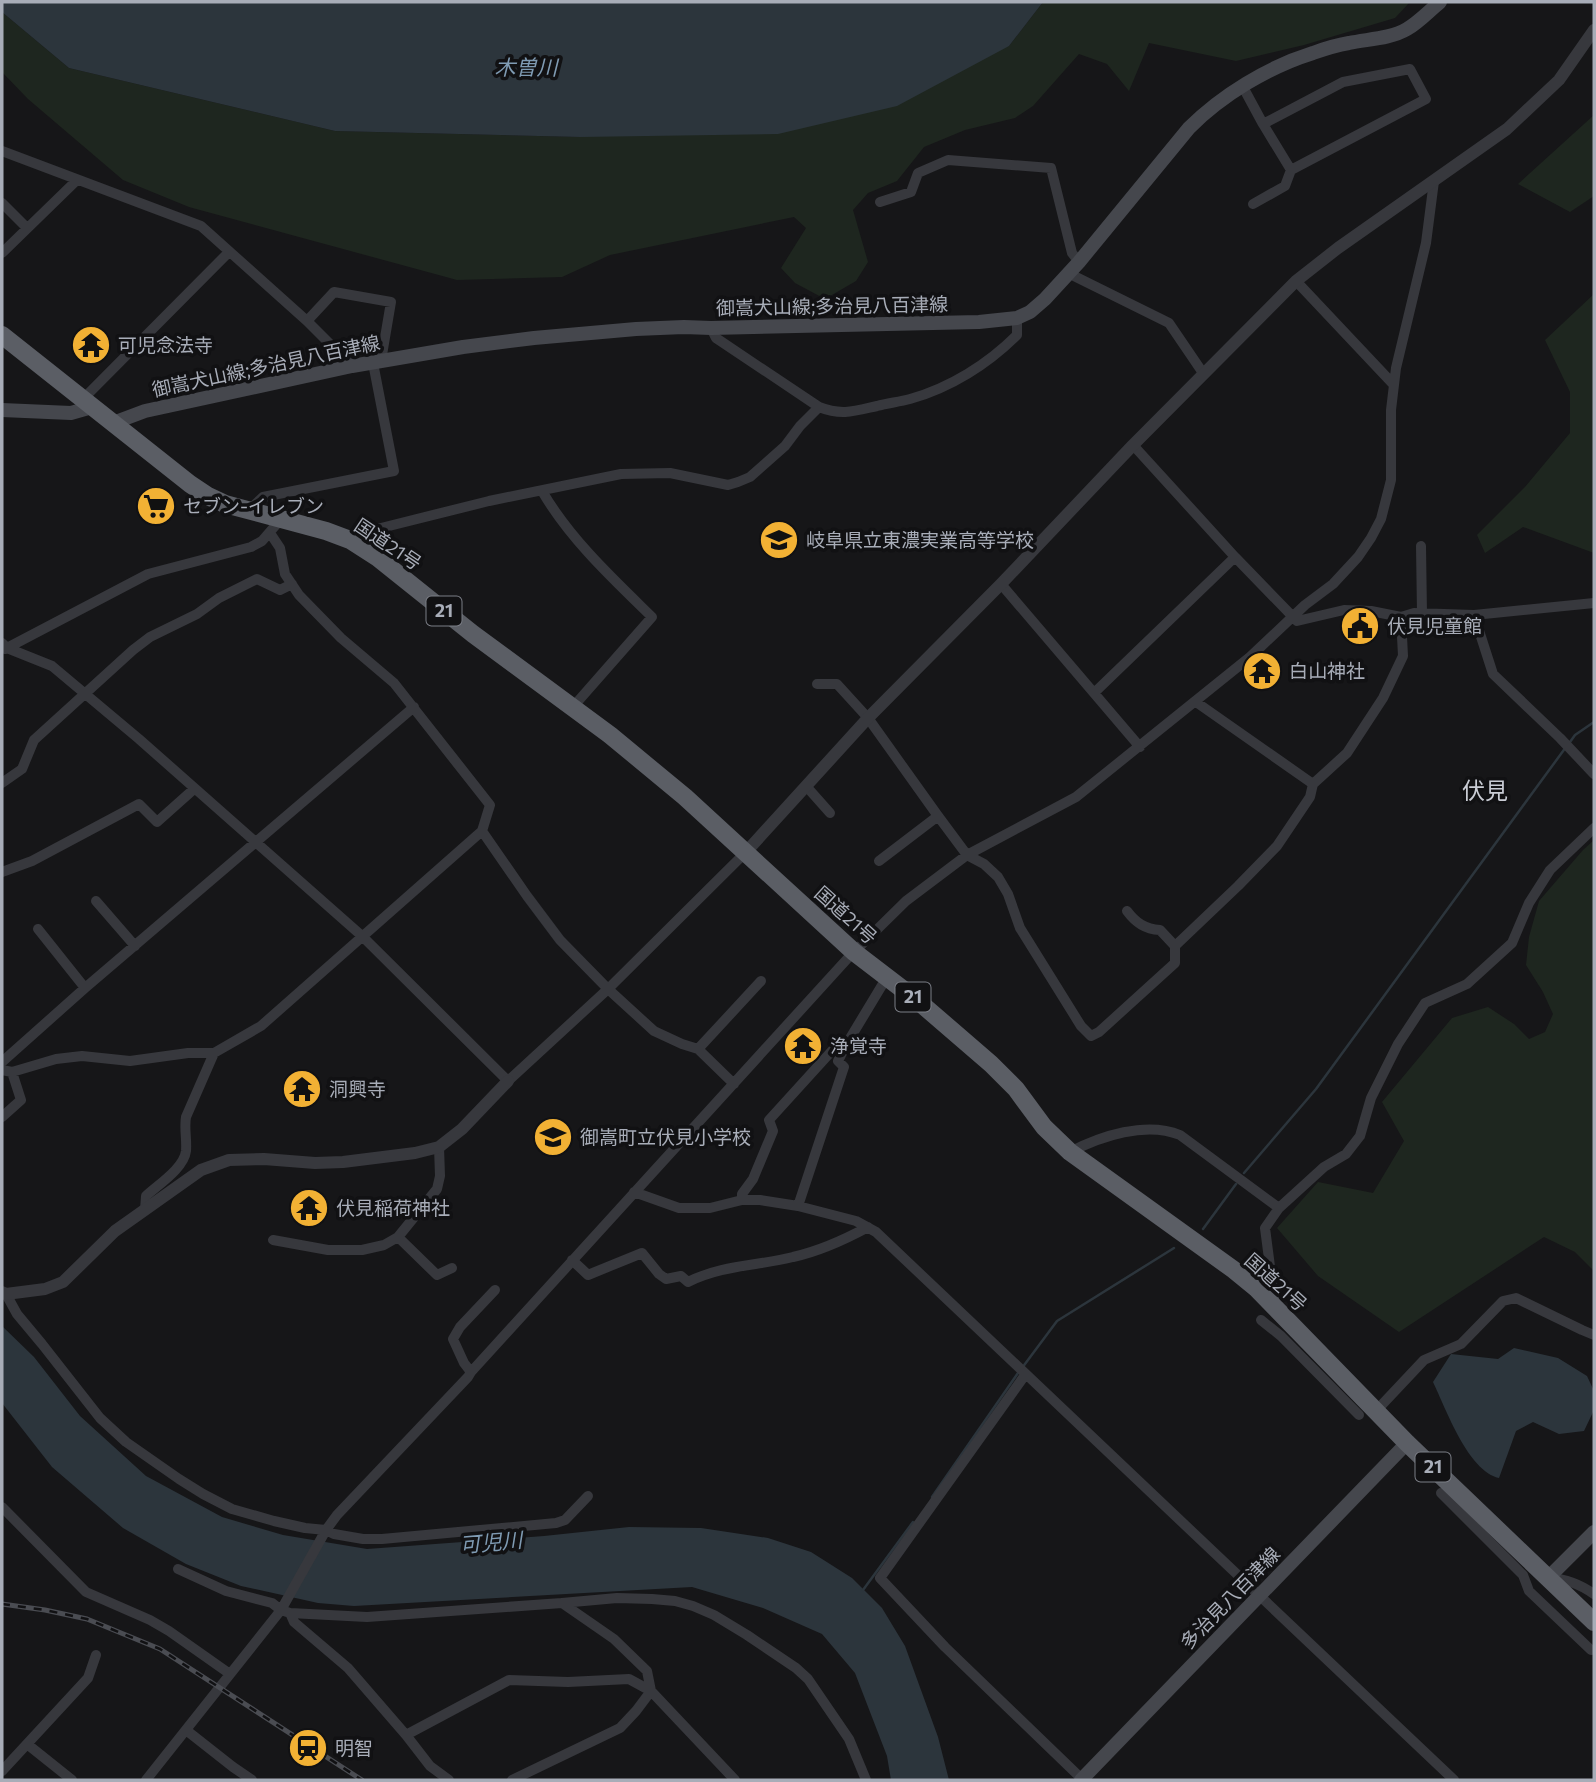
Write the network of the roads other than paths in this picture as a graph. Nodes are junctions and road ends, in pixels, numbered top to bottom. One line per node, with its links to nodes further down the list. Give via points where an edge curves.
1 (1440, 2): 3 (main road, 御嵩犬山線;多治見八百津線, via 1397,34 1311,53)
2 (1594, 30): 8 (street, via 1559,80 1507,129)
3 (1243, 87): 4 (street); 15 (main road, 御嵩犬山線;多治見八百津線, via 1189,128)
4 (1263, 124): 6 (street); 6 (street, via 1343,82 1410,69 1426,99)
5 (2, 151): 7 (street)
6 (1291, 170): 11 (street, via 1285,186)
7 (77, 180): 12 (street); 13 (street, via 201,226)
8 (1434, 181): 17 (street); 25 (street, via 1426,243)
9 (880, 202): 15 (street, via 911,191 918,173 948,160 1051,168 1072,253)
10 (2, 203): 12 (street)
11 (1253, 204)
12 (27, 229): 14 (street)
13 (229, 252): 19 (street); 26 (street)
14 (2, 253)
15 (1079, 261): 16 (main road, 御嵩犬山線;多治見八百津線)
16 (1068, 273): 18 (main road, 御嵩犬山線;多治見八百津線, via 1045,299); 24 (street, via 1169,323)
17 (1296, 281): 24 (street); 25 (street)
18 (1017, 318): 20 (main road, 御嵩犬山線;多治見八百津線); 27 (street, via 1017,335 1004,348 952,382 911,399 844,413)
19 (307, 320): 22 (street, via 334,292 391,302); 23 (street)
20 (711, 328): 22 (main road, 御嵩犬山線;多治見八百津線, via 534,338); 27 (street, via 716,338)
21 (2, 335): 26 (highway, 国道21号 / 21)
22 (377, 362): 23 (main road, 御嵩犬山線;多治見八百津線); 32 (street, via 394,471 263,497)
23 (352, 366): 29 (main road, 御嵩犬山線;多治見八百津線, via 145,411)
24 (1203, 373): 30 (street)
25 (1394, 385): 42 (street, via 1391,480 1381,519 1347,571)
26 (87, 404): 28 (main road, via 71,413); 29 (highway, 国道21号 / 21)
27 (819, 407): 31 (street, via 785,446 738,482 728,485 670,473 621,474)
28 (2, 410)
29 (113, 423): 32 (highway, 国道21号 / 21, via 208,496)
30 (1133, 445): 36 (street); 38 (street)
31 (542, 491): 34 (street, via 369,531); 50 (street, via 587,552 652,617)
32 (248, 511): 33 (highway, 国道21号 / 21)
33 (275, 526): 34 (highway, 国道21号 / 21, via 326,531); 37 (street, via 285,574); 44 (street, via 251,547 148,574)
34 (358, 545): 50 (highway, 国道21号 / 21)
35 (1421, 546): 40 (street)
36 (1235, 557): 42 (street); 47 (street)
37 (292, 584): 46 (street, via 280,590 257,579 219,598 150,637); 49 (street)
38 (1001, 584): 47 (street); 51 (street)
39 (1594, 603): 41 (street)
40 (1422, 614): 41 (street); 43 (street)
41 (1474, 615): 53 (street, via 1493,674)
42 (1292, 617): 43 (street, via 1297,621 1357,609); 48 (street)
43 (1401, 617): 55 (street, via 1403,656 1383,698 1347,753)
44 (4, 648): 46 (street, via 52,666)
45 (817, 684): 51 (street, via 837,684)
46 (86, 693): 54 (street, via 34,740 22,769); 57 (street)
47 (1094, 693): 52 (street)
48 (1196, 702): 52 (street); 55 (street)
49 (414, 707): 61 (street, via 490,805); 62 (street)
50 (572, 708): 63 (highway, 国道21号 / 21)
51 (868, 718): 56 (street); 59 (street)
52 (1140, 747): 64 (street, via 1076,797)
53 (1594, 774)
54 (2, 783)
55 (1313, 784): 72 (street, via 1310,797 1277,846)
56 (806, 786): 58 (street); 63 (street)
57 (194, 789): 62 (street); 66 (street, via 157,822 139,804)
58 (830, 813)
59 (937, 816): 64 (street); 65 (street)
60 (1594, 828): 91 (street, via 1550,870 1512,943 1467,984 1426,1003 1398,1044 1371,1098 1360,1136 1346,1154 1324,1167)
61 (482, 831): 70 (street); 77 (street, via 561,940)
62 (257, 843): 70 (street); 71 (street)
63 (746, 852): 73 (highway, 国道21号 / 21); 77 (street)
64 (967, 855): 72 (street, via 998,877 1020,928 1091,1036 1175,963); 73 (street, via 906,901)
65 (879, 861)
66 (2, 873)
67 (96, 901): 71 (street)
68 (1127, 911): 72 (street, via 1135,921 1160,930)
69 (38, 929): 76 (street)
70 (362, 936): 80 (street, via 261,1026); 83 (street)
71 (135, 946): 76 (street)
72 (1175, 946)
73 (854, 952): 74 (highway, 国道21号 / 21); 84 (street)
74 (887, 977): 78 (street); 87 (highway, 国道21号 / 21, via 991,1064)
75 (761, 981): 79 (street)
76 (85, 988): 81 (street)
77 (608, 989): 79 (street, via 654,1031); 83 (street)
78 (846, 1045): 89 (street, via 839,1043 769,1120 773,1131); 90 (street, via 838,1061 844,1067)
79 (698, 1049): 84 (street)
80 (214, 1053): 82 (street, via 130,1060 82,1056); 92 (street, via 186,1117 183,1163 146,1196)
81 (2, 1062)
82 (7, 1071): 85 (street, via 21,1100)
83 (508, 1081): 86 (street)
84 (734, 1084): 88 (street)
85 (2, 1117)
86 (439, 1147): 92 (street, via 343,1162 229,1160 201,1170); 94 (street, via 437,1189)
87 (1070, 1152): 91 (street, via 1134,1131 1171,1132); 100 (highway, 国道21号 / 21, via 1234,1270)
88 (634, 1192): 89 (street, via 679,1208 710,1208); 96 (street)
89 (742, 1200): 90 (street)
90 (798, 1206): 93 (street)
91 (1279, 1208): 100 (street, via 1265,1228)
92 (145, 1210): 99 (street, via 115,1231 63,1282 46,1289)
93 (868, 1227): 96 (street, via 841,1242 792,1258 706,1273 688,1282 681,1276 666,1279 642,1253 588,1275); 104 (street)
94 (398, 1237): 95 (street, via 362,1250 328,1250); 97 (street, via 437,1275)
95 (273, 1240)
96 (572, 1260): 103 (street)
97 (452, 1268)
98 (495, 1290): 103 (street, via 453,1339)
99 (4, 1293): 110 (street, via 100,1418 126,1442 232,1509)
100 (1276, 1308): 105 (highway, 国道21号 / 21)
101 (1261, 1320): 105 (street)
102 (1594, 1335): 105 (street, via 1516,1298 1503,1301 1461,1344 1424,1360)
103 (471, 1372): 110 (street)
104 (1025, 1375): 115 (street); 127 (street, via 880,1578)
105 (1368, 1413): 106 (highway, 国道21号 / 21)
106 (1408, 1443): 113 (highway, 国道21号 / 21); 115 (main road, 多治見八百津線)
107 (1441, 1493): 119 (street, via 1523,1575 1529,1591)
108 (588, 1496): 110 (street, via 565,1520 556,1523 382,1539)
109 (2, 1507): 121 (street, via 86,1592 150,1620)
110 (326, 1530): 117 (street)
111 (1594, 1532): 113 (main road)
112 (178, 1569): 117 (street)
113 (1548, 1578): 114 (street, via 1564,1579); 118 (highway, 国道21号 / 21)
114 (1594, 1594)
115 (1259, 1595): 127 (main road, 多治見八百津線); 135 (street)
116 (562, 1603): 117 (street, via 367,1617); 122 (street, via 614,1639 646,1671); 134 (street, via 652,1599 675,1601 715,1615 808,1679 849,1739)
117 (286, 1612): 121 (street); 124 (street, via 348,1668)
118 (1594, 1622)
119 (1591, 1650)
120 (96, 1656): 125 (street, via 88,1678)
121 (230, 1674): 123 (street)
122 (651, 1691): 124 (street, via 629,1679 509,1680); 132 (street, via 620,1728); 133 (street)
123 (186, 1730): 129 (street); 130 (street)
124 (406, 1735): 131 (street, via 430,1766)
125 (27, 1744): 126 (street); 128 (street)
126 (2, 1771)
127 (1081, 1779)
128 (72, 1780)
129 (146, 1780)
130 (252, 1780)
131 (449, 1780)
132 (512, 1780)
133 (736, 1780)
134 (866, 1780)
135 (1454, 1780)

